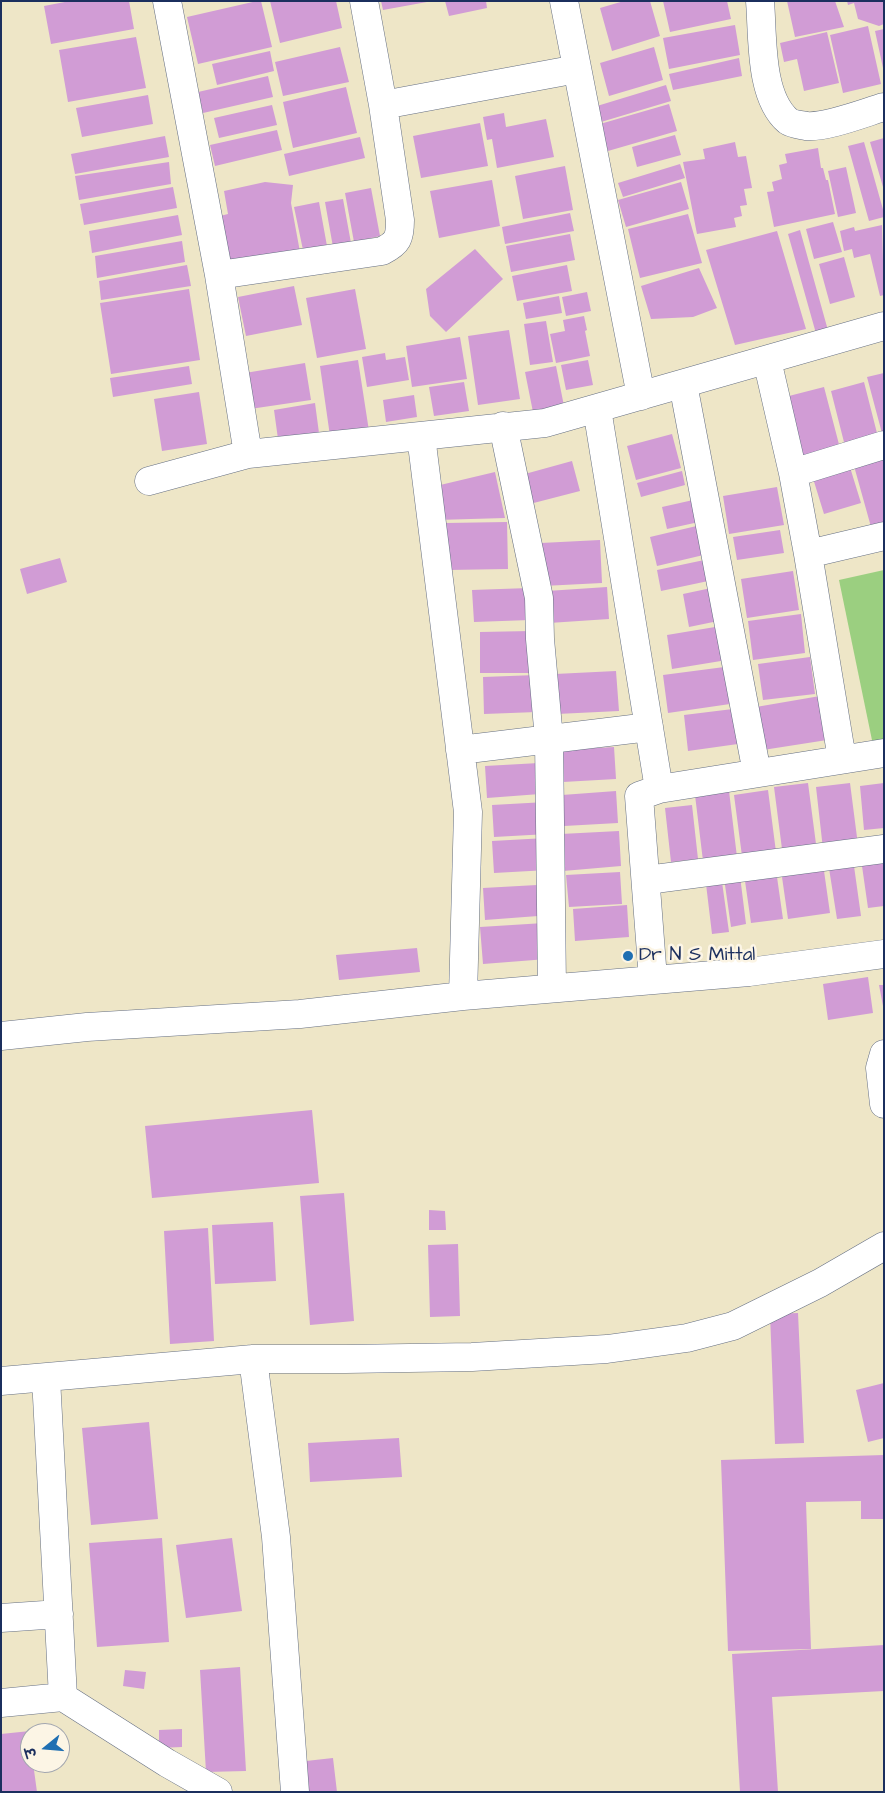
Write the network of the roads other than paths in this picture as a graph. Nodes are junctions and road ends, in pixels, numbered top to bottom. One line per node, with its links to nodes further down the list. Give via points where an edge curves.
1 (167, 1): 8 (street)
2 (364, 1): 6 (street)
3 (564, 1): 5 (street)
4 (760, 1): 7 (street, via 766,78 776,106 790,122 808,126 829,123)
5 (577, 69): 6 (street); 12 (street)
6 (383, 105): 8 (street, via 400,220 400,234 393,246 382,252)
7 (884, 107)
8 (218, 275): 17 (street)
9 (884, 326): 10 (street)
10 (767, 360): 11 (street); 18 (street)
11 (683, 384): 12 (street); 27 (street)
12 (641, 396): 13 (street)
13 (597, 409): 14 (street, via 545,423); 22 (street)
14 (503, 426): 15 (street); 23 (street, via 539,598)
15 (421, 436): 17 (street); 24 (street)
16 (884, 445): 18 (street)
17 (248, 454): 19 (street)
18 (793, 473): 21 (street)
19 (149, 481)
20 (884, 536): 21 (street)
21 (808, 554): 26 (street)
22 (649, 727): 23 (street); 28 (street)
23 (549, 739): 24 (street); 33 (street)
24 (460, 750): 34 (street, via 468,812)
25 (884, 753): 26 (street)
26 (842, 759): 27 (street)
27 (758, 773): 28 (street)
28 (659, 789): 30 (street, via 639,796)
29 (884, 849): 30 (street)
30 (647, 880): 32 (street)
31 (884, 954): 32 (street, via 749,972)
32 (654, 979): 33 (street)
33 (552, 988): 34 (street)
34 (463, 996): 35 (street, via 300,1014 87,1027)
35 (1, 1036)
36 (884, 1054): 37 (street, via 880,1068)
37 (884, 1104)
38 (884, 1246): 39 (street, via 820,1283 733,1326 687,1338 607,1350 472,1357)
39 (254, 1359): 40 (street); 47 (street, via 276,1537)
40 (46, 1378): 41 (street); 42 (street)
41 (1, 1381)
42 (59, 1614): 43 (street); 44 (street)
43 (1, 1618)
44 (63, 1697): 45 (street); 46 (street)
45 (1, 1703)
46 (218, 1792)
47 (295, 1792)

